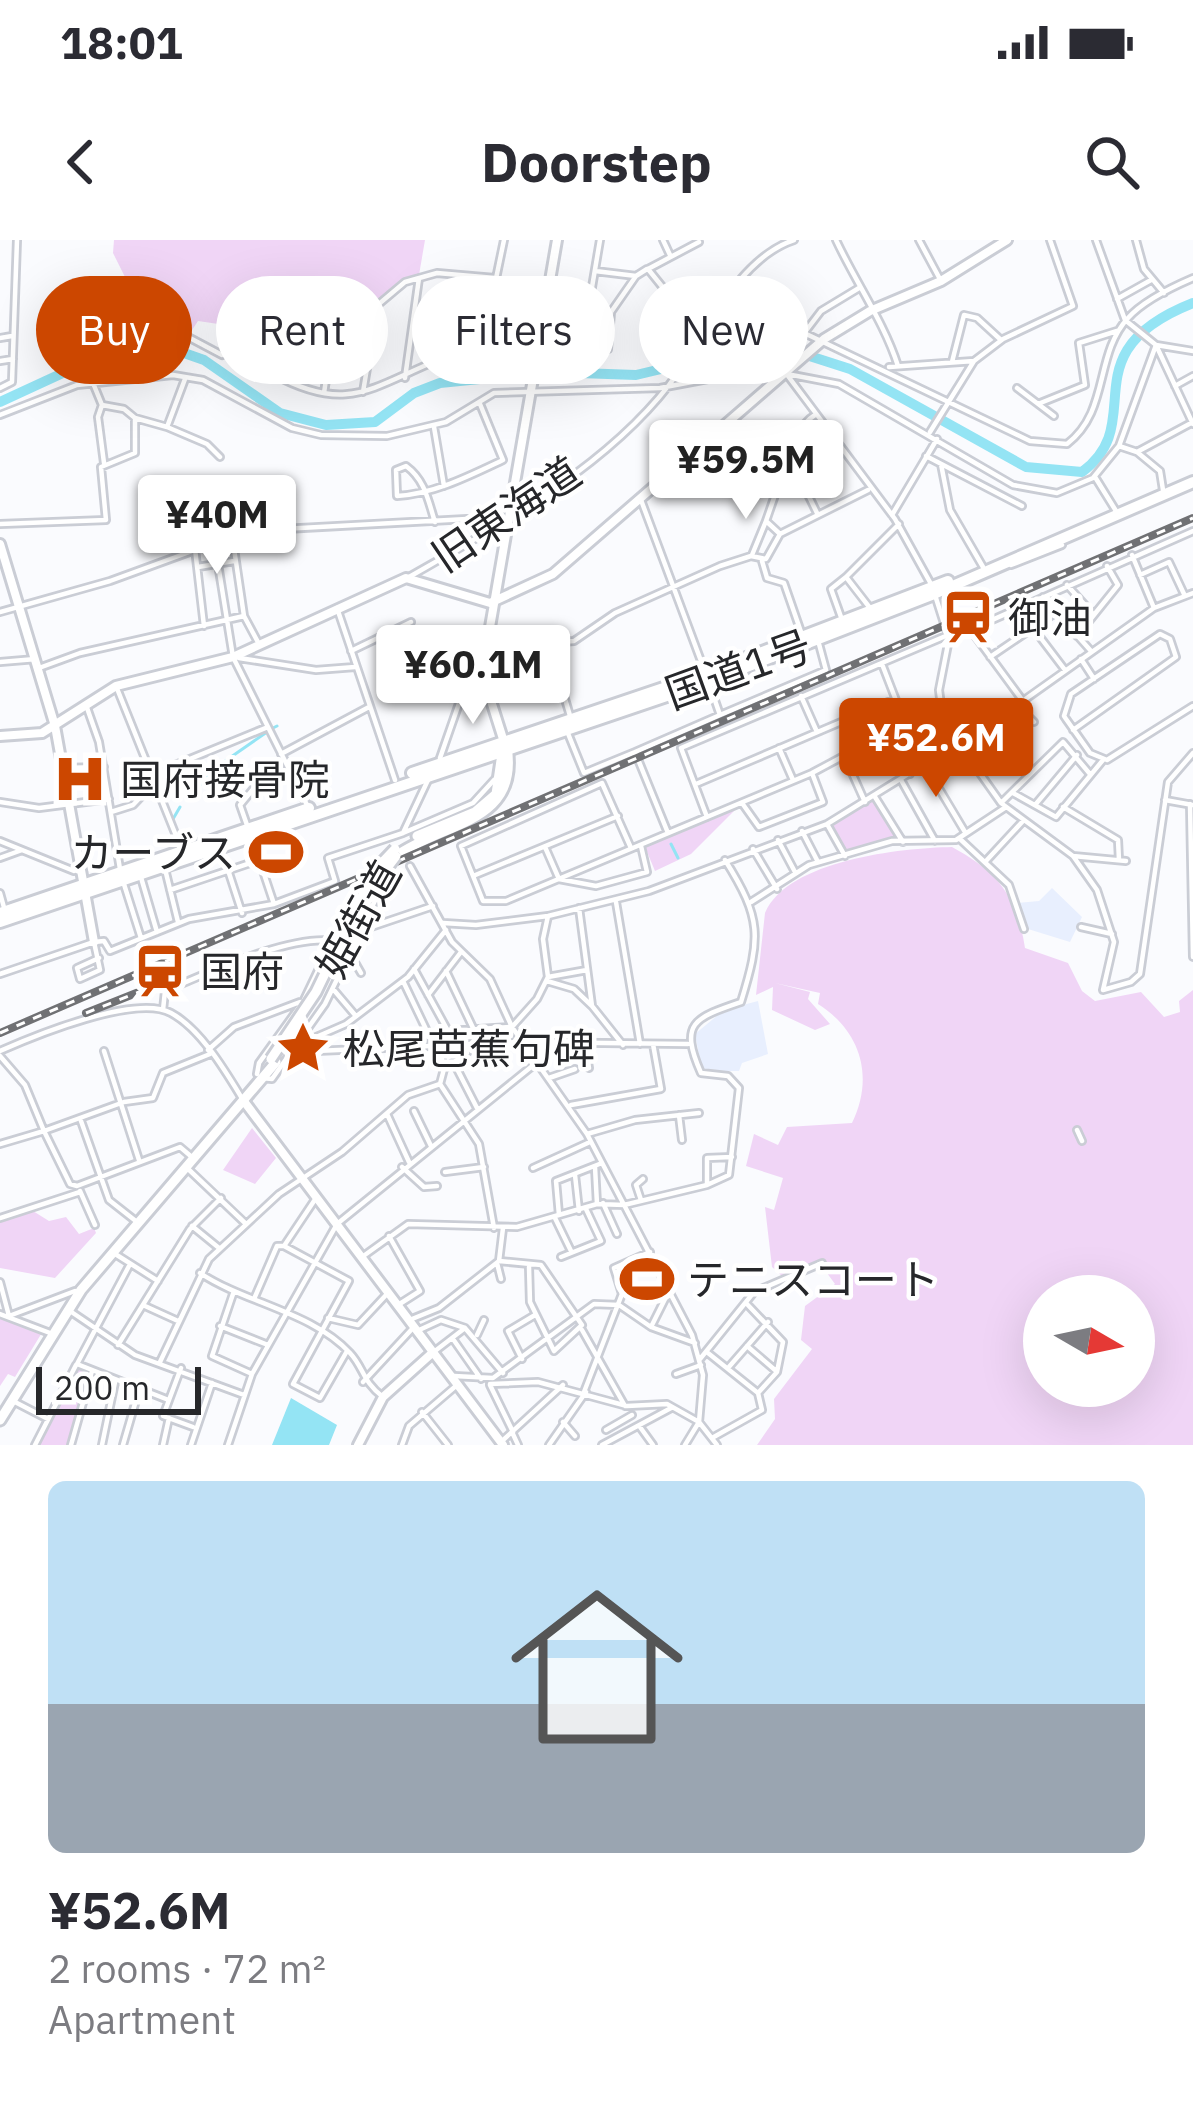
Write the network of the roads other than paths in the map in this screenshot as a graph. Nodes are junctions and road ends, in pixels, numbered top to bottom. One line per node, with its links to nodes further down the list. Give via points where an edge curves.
1 (17, 240): 39 (street)
2 (504, 240): 20 (street)
3 (557, 240): 21 (main road)
4 (600, 240): 16 (street)
5 (663, 240): 14 (street)
6 (794, 240): 25 (street, 旧東海道, via 763,257)
7 (836, 240): 29 (street)
8 (919, 240): 27 (street)
9 (1007, 240): 27 (main road)
10 (1050, 240): 42 (street, via 1072,306)
11 (1096, 240): 31 (street)
12 (1136, 240): 28 (street)
13 (701, 241): 14 (street)
14 (670, 255): 15 (street)
15 (647, 268): 23 (street); 24 (street)
16 (595, 271): 22 (street); 23 (street)
17 (459, 275): 18 (street); 19 (street)
18 (446, 276)
19 (471, 276)
20 (495, 276)
21 (550, 276)
22 (594, 276)
23 (636, 276): 32 (street)
24 (654, 276)
25 (750, 276)
26 (1193, 278): 30 (street)
27 (941, 280): 33 (main road)
28 (1151, 280): 30 (street); 31 (street)
29 (859, 288): 33 (street); 36 (street)
30 (1164, 293): 34 (street)
31 (1117, 299): 34 (street)
32 (615, 306)
33 (870, 311): 41 (main road); 50 (street)
34 (1126, 321): 37 (street); 43 (street)
35 (412, 328): 56 (street)
36 (808, 328)
37 (1120, 331): 74 (street, via 1094,414 1067,444 1030,441); 75 (street, via 1078,343 1085,385)
38 (808, 333): 41 (street)
39 (12, 336): 40 (street); 46 (street)
40 (0, 338)
41 (823, 340): 45 (main road); 51 (street)
42 (1001, 340): 48 (street); 49 (street, via 964,315)
43 (1155, 344): 44 (street); 67 (street); 86 (street)
44 (1192, 347)
45 (808, 352)
46 (13, 358): 47 (street); 68 (street, via 12,382)
47 (0, 361)
48 (974, 361): 49 (street); 74 (street)
49 (952, 362): 50 (street)
50 (898, 366): 51 (street)
51 (884, 368): 74 (street)
52 (412, 374): 56 (street)
53 (808, 376): 84 (street)
54 (1193, 376): 67 (street)
55 (192, 378): 83 (street, via 321,435)
56 (405, 378): 70 (street)
57 (85, 384): 78 (street)
58 (94, 384): 76 (street)
59 (183, 384): 82 (street)
60 (298, 384): 72 (street)
61 (325, 384): 72 (street)
62 (364, 384): 70 (street)
63 (532, 384): 71 (main road)
64 (669, 384): 71 (street); 106 (street, 旧東海道, via 610,443)
65 (771, 384): 101 (main road)
66 (797, 384): 77 (street)
67 (1175, 386): 81 (street)
68 (0, 388)
69 (1017, 388): 75 (street)
70 (363, 392): 72 (street)
71 (530, 393): 73 (street, via 494,393); 106 (main road)
72 (324, 394)
73 (479, 402): 83 (street); 96 (street, via 503,460)
74 (949, 404): 84 (street)
75 (1038, 404): 79 (street)
76 (102, 405): 80 (street); 91 (street)
77 (817, 414): 90 (street, via 800,427); 97 (street)
78 (0, 416)
79 (1054, 416)
80 (135, 418): 82 (street); 91 (street, via 135,453)
81 (1193, 422): 87 (street)
82 (167, 427): 89 (street)
83 (434, 427): 96 (street)
84 (929, 433): 85 (street)
85 (937, 439): 88 (street); 93 (street, via 1027,491 1057,493)
86 (1119, 446): 87 (street); 93 (street)
87 (1138, 452): 98 (street, via 1160,471)
88 (926, 456): 92 (street); 104 (street)
89 (220, 457)
90 (792, 460): 94 (street); 100 (street, via 765,470)
91 (104, 463): 109 (street, via 106,520)
92 (941, 464): 102 (street); 124 (street, via 950,510)
93 (1095, 477): 105 (street)
94 (787, 478): 100 (street); 103 (street, via 797,472)
95 (1193, 479): 98 (highway, 国道1号); 105 (highway, 国道1号)
96 (444, 486): 99 (street)
97 (871, 489): 103 (street); 104 (street)
98 (1163, 490): 105 (highway, 国道1号)
99 (426, 491): 99 (street, via 406,466 396,470 397,496); 108 (street)
100 (775, 495): 107 (street)
101 (641, 500): 129 (street); 133 (main road, via 553,574)
102 (1022, 506)
103 (818, 513): 113 (street)
104 (892, 515): 110 (street)
105 (1112, 515): 124 (highway, 国道1号); 130 (highway, 国道1号)
106 (510, 516): 111 (street, 旧東海道); 133 (main road)
107 (766, 521): 113 (street); 118 (street)
108 (435, 522): 111 (street, via 466,520); 114 (street)
109 (0, 524)
110 (899, 524): 126 (street); 130 (street)
111 (490, 530): 127 (street, 旧東海道)
112 (1193, 531): 117 (street)
113 (780, 534): 120 (street)
114 (232, 536): 116 (street); 119 (street)
115 (0, 544): 134 (main road)
116 (195, 549): 123 (street); 134 (street)
117 (1132, 555): 122 (street); 125 (street)
118 (752, 556): 120 (street); 129 (street)
119 (234, 561): 121 (street); 142 (street)
120 (761, 561): 151 (street, via 767,578 784,583)
121 (218, 564): 123 (street); 144 (street)
122 (1107, 566): 128 (street); 141 (street, via 1118,585)
123 (198, 567): 146 (street)
124 (983, 567): 130 (highway, 国道1号)
125 (1140, 575): 131 (street, via 1169,562); 137 (street)
126 (846, 577): 138 (street); 143 (street, via 831,589)
127 (410, 578): 133 (main road); 135 (main road)
128 (1066, 585): 132 (street); 141 (street)
129 (675, 590): 154 (street, via 614,613 574,640); 166 (street)
130 (933, 591): 138 (highway, 国道1号); 150 (street); 152 (highway, 国道1号)
131 (1189, 594): 137 (street)
132 (1043, 597): 136 (street); 140 (street)
133 (495, 602): 154 (main road)
134 (20, 608): 139 (street); 161 (main road)
135 (337, 608): 153 (main road); 155 (street)
136 (1018, 608): 147 (street); 148 (street)
137 (1154, 608): 156 (street)
138 (871, 611): 151 (highway, 国道1号)
139 (0, 612)
140 (1055, 613): 147 (street); 149 (street)
141 (1094, 615): 149 (street)
142 (244, 616): 144 (street); 153 (street)
143 (841, 617)
144 (224, 622): 146 (street); 157 (street)
145 (411, 622): 155 (street)
146 (204, 626): 161 (street)
147 (1033, 628): 158 (street); 165 (street)
148 (970, 629): 150 (street); 158 (street)
149 (1077, 636): 156 (street)
150 (948, 637): 163 (street); 174 (street)
151 (803, 638): 166 (highway, 国道1号)
152 (818, 640): 166 (highway, 国道1号); 177 (street, via 828,669)
153 (259, 644): 157 (main road)
154 (486, 648): 162 (main road)
155 (351, 651): 164 (street)
156 (1092, 652): 159 (street)
157 (233, 657): 164 (street, via 316,670); 168 (main road); 182 (street)
158 (991, 657): 172 (street)
159 (1081, 659): 165 (street); 167 (street)
160 (0, 662): 161 (street)
161 (37, 663): 181 (main road)
162 (484, 664): 187 (main road); 194 (street, via 471,669)
163 (882, 664): 169 (street); 171 (street)
164 (356, 667): 176 (street)
165 (1065, 670): 172 (street)
166 (707, 678): 177 (street); 180 (highway, 国道1号)
167 (1094, 679): 183 (street, via 1065,701); 183 (street, via 1156,635 1172,643 1176,657)
168 (116, 686): 173 (main road); 203 (street)
169 (801, 695): 184 (street); 208 (street, via 681,748)
170 (566, 699): 180 (street)
171 (895, 699): 178 (street); 184 (street)
172 (1020, 703): 179 (street); 186 (street)
173 (86, 705): 181 (main road); 196 (street)
174 (939, 705): 178 (street); 186 (street)
175 (1193, 706): 193 (street)
176 (369, 707): 191 (street); 204 (street)
177 (720, 715): 189 (street)
178 (904, 722): 198 (street)
179 (1034, 722)
180 (569, 724): 187 (highway, 国道1号); 189 (street, via 584,773)
181 (55, 725): 185 (main road, via 31,736); 197 (main road)
182 (268, 727): 191 (street); 203 (street)
183 (1073, 730): 193 (street)
184 (818, 731): 188 (street)
185 (0, 736)
186 (958, 745): 195 (street); 219 (street)
187 (504, 747): 194 (highway, 国道1号); 201 (highway, 国道1号); 202 (main road); 210 (main road, via 508,782)
188 (779, 748): 205 (street); 208 (street)
189 (635, 752): 231 (street)
190 (1193, 753): 213 (street, via 1170,777)
191 (281, 754): 222 (street)
192 (1077, 755): 200 (street); 209 (street, via 1064,742); 220 (street)
193 (1103, 760): 200 (street)
194 (439, 764): 204 (highway, 国道1号)
195 (925, 765): 199 (street); 232 (street)
196 (104, 767): 197 (street); 212 (street)
197 (62, 768): 218 (main road)
198 (812, 773): 205 (street); 216 (street, via 824,802 759,827)
199 (910, 774): 206 (street); 215 (street, via 891,752 853,773)
200 (1090, 774): 221 (street)
201 (430, 775): 229 (highway, 国道1号); 230 (street)
202 (502, 779): 210 (main road); 230 (street, via 473,803)
203 (155, 780): 223 (street, via 133,806); 243 (street)
204 (394, 780): 222 (highway, 国道1号)
205 (793, 780): 216 (street)
206 (902, 780): 211 (street); 236 (street)
207 (259, 782): 229 (street, via 240,806)
208 (694, 784): 225 (street)
209 (1012, 793): 219 (street); 220 (street)
210 (499, 795): 329 (main road, 姫街道, bridge, via 385,857 316,992)
211 (875, 796): 215 (street); 237 (street)
212 (109, 799): 218 (street); 223 (street)
213 (1165, 800): 217 (street); 284 (street, via 1140,974 1103,990)
214 (0, 802): 218 (street)
215 (865, 802): 227 (street)
216 (742, 803): 225 (street)
217 (1191, 804): 233 (street)
218 (70, 805): 251 (main road)
219 (1004, 805): 226 (street); 232 (street)
220 (1035, 805): 221 (street, via 1056,817)
221 (1064, 807): 245 (street, via 1118,840 1123,860)
222 (309, 808): 229 (highway, 国道1号)
223 (111, 812): 258 (street)
224 (618, 816): 239 (street); 240 (street); 259 (street, via 602,783 460,847)
225 (707, 817): 231 (street)
226 (1024, 820): 245 (street); 249 (street)
227 (827, 824): 228 (street); 244 (street)
228 (802, 831): 234 (street); 250 (street)
229 (249, 832): 243 (highway, 国道1号); 247 (street); 252 (highway, 国道1号)
230 (403, 833): 269 (street, via 328,858 335,881)
231 (669, 834): 238 (street)
232 (962, 835): 236 (street); 249 (street)
233 (1191, 835): 253 (street)
234 (778, 840): 241 (street); 257 (street)
235 (0, 841): 242 (street)
236 (935, 841): 237 (street)
237 (903, 842): 244 (street)
238 (641, 846): 240 (street); 260 (street, via 647,872 596,886)
239 (545, 847): 259 (street); 260 (street)
240 (631, 848): 260 (street)
241 (753, 849): 248 (street); 263 (street)
242 (22, 850): 246 (street); 251 (street, via 74,871)
243 (183, 850): 258 (highway, 国道1号)
244 (845, 856): 250 (street)
245 (1073, 856): 284 (street, via 1105,903)
246 (0, 858)
247 (260, 860): 255 (street); 269 (street)
248 (725, 860): 267 (street); 268 (street)
249 (986, 861): 282 (street, via 1009,885)
250 (818, 862): 257 (street)
251 (80, 864): 262 (main road)
252 (164, 865): 256 (highway, 国道1号); 264 (street)
253 (1191, 865): 266 (street)
254 (410, 866): 270 (street)
255 (228, 870): 264 (street); 273 (street)
256 (140, 874): 258 (highway, 国道1号); 283 (street)
257 (796, 874): 263 (street)
258 (122, 876): 262 (highway, 国道1号); 285 (street)
259 (473, 876): 260 (street, via 483,901 506,902)
260 (559, 879)
261 (384, 882): 281 (street)
262 (85, 889): 274 (highway, 国道1号); 287 (main road)
263 (777, 889): 268 (street)
264 (170, 890): 277 (street)
265 (0, 893): 274 (street)
266 (1191, 896): 278 (street)
267 (616, 899): 271 (street); 313 (street)
268 (751, 902): 315 (street, via 758,944 741,1002 708,1014)
269 (274, 904): 273 (street)
270 (433, 906): 279 (street); 281 (street)
271 (579, 908): 275 (street); 293 (street)
272 (347, 910): 276 (street)
273 (242, 914): 277 (street)
274 (2, 915)
275 (548, 916): 279 (street); 297 (street)
276 (342, 921): 281 (street); 286 (street)
277 (178, 922): 283 (street)
278 (1192, 925): 290 (street)
279 (444, 926): 289 (street); 292 (street)
280 (1081, 927): 284 (street)
281 (360, 929): 288 (street)
282 (1024, 929)
283 (158, 932): 285 (street)
284 (1112, 934)
285 (141, 938): 287 (street, via 110,951 104,941)
286 (333, 940): 288 (street); 301 (street); 303 (street, via 301,938 194,979 165,991)
287 (94, 943): 291 (street); 295 (street)
288 (351, 950): 296 (street); 299 (street)
289 (460, 952): 294 (street); 307 (street, via 490,979)
290 (1193, 957)
291 (98, 958)
292 (414, 970): 298 (street); 300 (street)
293 (587, 970): 297 (street); 302 (street)
294 (446, 971): 300 (street); 308 (street)
295 (0, 974)
296 (361, 974)
297 (548, 979): 302 (street); 307 (street)
298 (403, 981): 306 (street); 318 (street)
299 (332, 989): 306 (street); 311 (street)
300 (428, 995): 308 (street, via 443,1029)
301 (303, 1002): 321 (street, via 234,1028); 329 (street, via 260,1063)
302 (592, 1006): 305 (street)
303 (163, 1010): 321 (street); 323 (street, via 129,1009)
304 (588, 1015): 305 (street)
305 (599, 1015): 317 (street)
306 (355, 1016): 311 (street)
307 (512, 1027): 308 (street); 310 (street)
308 (474, 1030)
309 (391, 1037): 319 (street)
310 (524, 1043): 312 (street); 316 (street); 325 (street)
311 (300, 1044): 322 (street)
312 (585, 1044): 317 (street); 328 (street)
313 (640, 1044): 314 (street); 317 (street)
314 (653, 1044): 315 (street); 334 (street, via 661,1089)
315 (688, 1044): 350 (street, via 701,1073 738,1085)
316 (467, 1045): 318 (street); 324 (street)
317 (622, 1045)
318 (437, 1046): 319 (street); 326 (street)
319 (396, 1048): 322 (street)
320 (104, 1052): 333 (street)
321 (209, 1052): 332 (street); 333 (street, via 163,1072 153,1098)
322 (293, 1052): 329 (street, via 272,1078)
323 (0, 1053): 343 (street, via 26,1085)
324 (454, 1063): 326 (street); 335 (street)
325 (536, 1063): 330 (street); 335 (street)
326 (444, 1069): 331 (street)
327 (574, 1069): 330 (street)
328 (590, 1069)
329 (260, 1076): 332 (main road, 姫街道)
330 (549, 1078): 334 (street)
331 (440, 1084): 338 (street, via 408,1095); 340 (street)
332 (243, 1100): 352 (main road, 姫街道); 361 (main road)
333 (124, 1102): 341 (street); 351 (street)
334 (569, 1106): 344 (street)
335 (477, 1108): 340 (street)
336 (414, 1111): 349 (street)
337 (699, 1113): 339 (street)
338 (387, 1114): 353 (street); 361 (street)
339 (679, 1115): 344 (street); 345 (street)
340 (463, 1119): 349 (street); 356 (street)
341 (81, 1120): 343 (street); 360 (street)
342 (1077, 1130): 346 (street)
343 (44, 1131): 348 (street); 365 (street)
344 (586, 1134): 347 (street)
345 (682, 1140)
346 (1082, 1141)
347 (590, 1142): 354 (street); 357 (street)
348 (0, 1144)
349 (431, 1146): 353 (street)
350 (732, 1157): 363 (street, via 729,1175); 363 (street, via 707,1158)
351 (140, 1162): 352 (street, via 180,1148); 360 (street)
352 (189, 1162): 366 (street); 374 (main road, 姫街道)
353 (410, 1162): 355 (street)
354 (598, 1164): 359 (street); 369 (street); 370 (street)
355 (403, 1167): 364 (street, via 424,1187); 376 (street)
356 (484, 1167): 358 (street); 379 (street)
357 (533, 1168)
358 (445, 1172)
359 (575, 1174): 371 (street); 372 (street, via 556,1180)
360 (98, 1177): 365 (street); 374 (street, via 109,1200)
361 (302, 1177): 367 (main road); 375 (street)
362 (643, 1179): 368 (street, via 636,1185)
363 (707, 1185): 368 (street)
364 (437, 1186)
365 (79, 1189): 373 (street); 377 (street)
366 (220, 1198): 375 (street); 378 (street)
367 (316, 1198): 376 (main road); 382 (street)
368 (641, 1200): 370 (street)
369 (600, 1203): 370 (street); 371 (street); 380 (street)
370 (624, 1205): 386 (street)
371 (582, 1210): 372 (street); 385 (street, via 601,1241)
372 (557, 1217): 379 (street); 385 (street)
373 (0, 1218)
374 (137, 1222): 384 (main road, 姫街道)
375 (245, 1223): 383 (street)
376 (337, 1224): 387 (main road); 389 (street)
377 (95, 1225)
378 (192, 1226): 383 (street); 396 (street)
379 (498, 1228): 381 (street, via 409,1224); 390 (street)
380 (617, 1234)
381 (389, 1236): 387 (street); 405 (street, via 421,1291)
382 (284, 1246): 389 (street); 402 (street, via 277,1246)
383 (219, 1249): 394 (street)
384 (111, 1251): 392 (street); 398 (main road, 姫街道)
385 (572, 1252): 388 (street)
386 (650, 1252): 399 (street); 406 (street, via 614,1268)
387 (362, 1256): 401 (main road)
388 (561, 1257)
389 (317, 1261): 409 (street); 413 (street, via 349,1281)
390 (498, 1262): 393 (street); 395 (street); 418 (street)
391 (822, 1262): 403 (street)
392 (129, 1266): 396 (street); 421 (street)
393 (529, 1267): 410 (street, via 541,1265); 412 (street)
394 (200, 1274): 400 (street); 415 (street)
395 (501, 1279)
396 (158, 1281): 404 (street)
397 (0, 1282): 411 (street)
398 (81, 1290): 407 (main road, 姫街道); 411 (street)
399 (670, 1290): 419 (street); 428 (street)
400 (234, 1291): 402 (street); 417 (street)
401 (388, 1293): 405 (main road); 413 (street, via 358,1324)
402 (254, 1299): 409 (street)
403 (746, 1303): 416 (street); 434 (street)
404 (143, 1305): 415 (street); 430 (street)
405 (398, 1305): 418 (main road)
406 (619, 1305): 410 (street, via 594,1304); 419 (street); 441 (street)
407 (66, 1308): 421 (street); 423 (main road, 姫街道)
408 (0, 1314): 411 (street)
409 (286, 1314): 424 (street); 429 (street)
410 (577, 1315): 422 (street); 427 (street)
411 (9, 1316): 423 (street)
412 (535, 1316): 427 (street); 436 (street, via 508,1331)
413 (328, 1318): 424 (street)
414 (484, 1320): 425 (street)
415 (178, 1321): 438 (street)
416 (768, 1322): 431 (street); 445 (street, via 783,1342)
417 (220, 1326): 429 (street); 447 (street, via 212,1356)
418 (411, 1327): 420 (street, via 441,1320); 435 (main road); 453 (street)
419 (651, 1327): 428 (street)
420 (465, 1328): 425 (street); 426 (street)
421 (95, 1329): 430 (street); 440 (street)
422 (582, 1330): 427 (street, via 554,1351); 441 (street)
423 (50, 1333): 463 (main road, 姫街道)
424 (320, 1334): 433 (street); 433 (street, via 293,1384 320,1398)
425 (475, 1336): 432 (street)
426 (452, 1338): 435 (street); 439 (street)
427 (546, 1340): 436 (street)
428 (695, 1343): 437 (street)
429 (268, 1345): 447 (street)
430 (118, 1346): 438 (street)
431 (747, 1346): 443 (street); 445 (street)
432 (487, 1351): 439 (street); 446 (street)
433 (347, 1352): 453 (street)
434 (708, 1353): 437 (street); 443 (street)
435 (431, 1354): 449 (main road); 460 (main road)
436 (522, 1360): 446 (street)
437 (700, 1362): 448 (street); 473 (street)
438 (160, 1363): 442 (street)
439 (470, 1363): 450 (street)
440 (77, 1364): 444 (street); 470 (street)
441 (597, 1364): 457 (street); 465 (street)
442 (181, 1368): 452 (street); 461 (street)
443 (728, 1368): 458 (street)
444 (92, 1371): 451 (street); 482 (street)
445 (777, 1372): 458 (street)
446 (503, 1373): 450 (street)
447 (253, 1374): 459 (street)
448 (676, 1374)
449 (448, 1376): 450 (street); 454 (main road)
450 (486, 1381): 455 (street); 477 (street)
451 (115, 1382): 456 (street); 483 (street)
452 (213, 1382): 459 (street); 474 (street)
453 (363, 1382): 460 (street)
454 (457, 1385): 467 (street); 480 (main road)
455 (563, 1385): 457 (street); 477 (street)
456 (139, 1390): 461 (street); 484 (street)
457 (585, 1392): 462 (street); 472 (street)
458 (758, 1393): 479 (street, via 763,1410)
459 (244, 1395): 487 (street)
460 (383, 1397): 488 (main road)
461 (166, 1399): 469 (street)
462 (606, 1399): 464 (street); 465 (street)
463 (10, 1400): 470 (street); 471 (main road, 姫街道)
464 (598, 1406)
465 (626, 1406): 466 (street); 468 (street)
466 (671, 1408): 473 (street); 475 (street)
467 (422, 1412): 489 (street); 490 (street)
468 (632, 1415): 475 (street); 476 (street)
469 (169, 1418): 474 (street); 485 (street)
470 (48, 1419): 481 (street)
471 (0, 1420)
472 (563, 1421): 478 (street); 492 (street)
473 (699, 1422): 479 (street); 495 (street)
474 (194, 1427): 486 (street)
475 (640, 1427): 493 (street); 494 (street)
476 (606, 1430)
477 (513, 1432): 480 (street); 491 (street)
478 (575, 1436)
479 (714, 1442)
480 (502, 1444)
481 (35, 1445)
482 (71, 1445)
483 (102, 1445)
484 (123, 1445)
485 (163, 1445)
486 (191, 1445)
487 (228, 1445)
488 (358, 1445)
489 (402, 1445)
490 (448, 1445)
491 (518, 1445)
492 (549, 1445)
493 (602, 1445)
494 (652, 1445)
495 (685, 1445)

